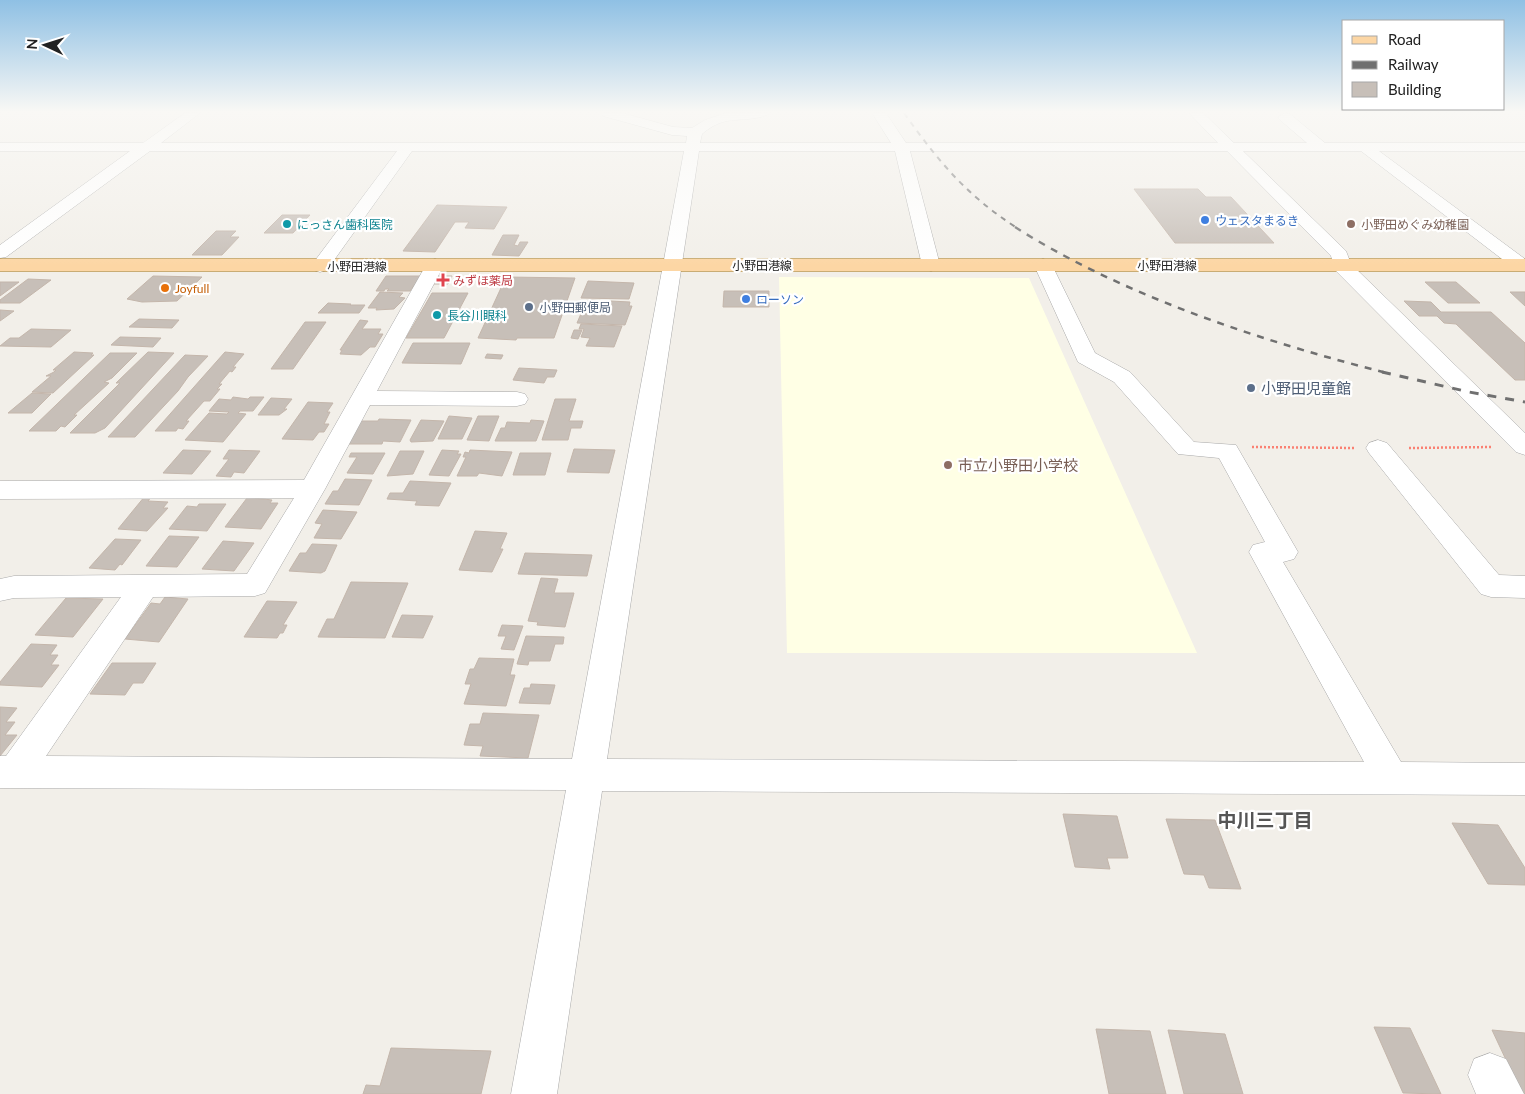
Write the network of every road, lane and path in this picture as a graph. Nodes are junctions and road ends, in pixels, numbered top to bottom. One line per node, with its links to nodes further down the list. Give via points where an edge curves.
1 (123, 164): 7 (street)
2 (395, 164): 13 (street)
3 (690, 164): 10 (street)
4 (906, 164): 11 (street)
5 (1247, 164): 14 (street, via 1340,255)
6 (1387, 164): 15 (street)
7 (0, 253)
8 (0, 265): 13 (main road, 小野田港線)
9 (435, 265): 10 (main road, 小野田港線); 13 (main road, 小野田港線); 16 (street)
10 (671, 265): 11 (main road, 小野田港線); 26 (street)
11 (931, 265): 12 (main road, 小野田港線)
12 (1043, 265): 14 (main road, 小野田港線); 27 (street, via 1086,357 1122,377 1187,449 1227,451 1284,552 1263,552)
13 (320, 266)
14 (1342, 266): 15 (main road, 小野田港線); 18 (street)
15 (1524, 266)
16 (362, 398): 17 (street); 21 (street)
17 (517, 399)
18 (1525, 447)
19 (1378, 448): 23 (street, via 1491,586)
20 (0, 490): 21 (street)
21 (312, 490): 22 (street, via 255,585)
22 (146, 586): 24 (street); 25 (street)
23 (1525, 587)
24 (0, 590)
25 (8, 772): 26 (street)
26 (586, 775): 27 (street); 29 (street)
27 (1392, 779): 28 (street)
28 (1525, 779)
29 (534, 1094)

